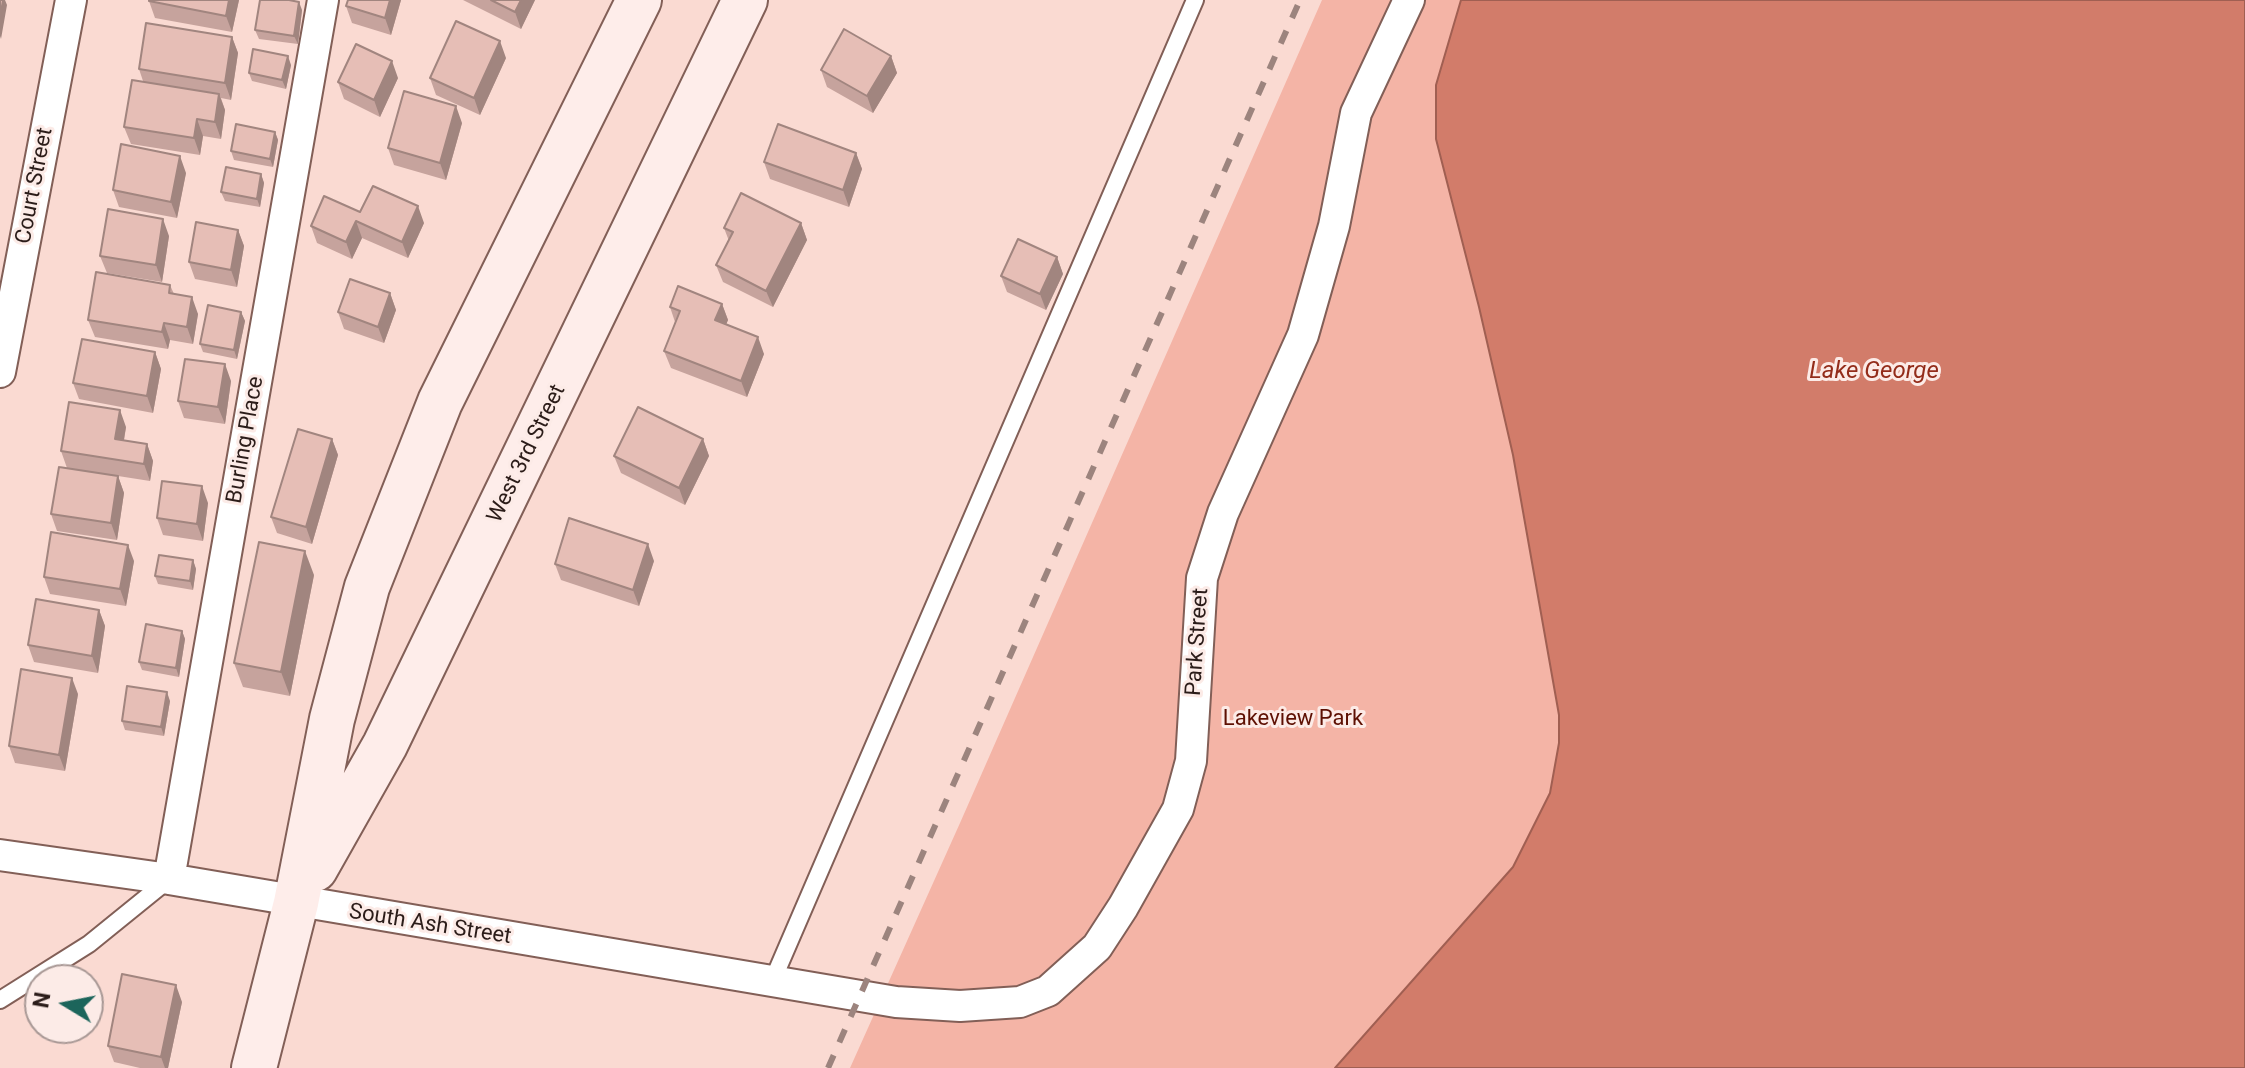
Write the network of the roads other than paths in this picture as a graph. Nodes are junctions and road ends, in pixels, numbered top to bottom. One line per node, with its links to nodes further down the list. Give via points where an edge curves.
1 (71, 0): 7 (street, Court Street)
2 (323, 0): 10 (street, Burling Place)
3 (639, 0): 11 (street, West 3rd Street, via 440,402 367,587 332,719)
4 (745, 0): 11 (street, West 3rd Street, via 385,745)
5 (1195, 0): 12 (lane)
6 (1409, 0): 13 (street, Park Street, via 1356,113 1334,226 1303,335 1223,513 1202,578 1191,761 1178,809 1151,858 1097,947 1048,991 1020,1002 960,1006)
7 (5, 320): 8 (street, Court Street)
8 (0, 372)
9 (0, 855): 10 (street, South Ash Street)
10 (169, 879): 11 (street, South Ash Street); 14 (lane, via 89,944)
11 (296, 903): 12 (street, South Ash Street); 15 (street, West 3rd Street)
12 (772, 982): 13 (street, South Ash Street)
13 (860, 995)
14 (0, 1000)
15 (254, 1068)

